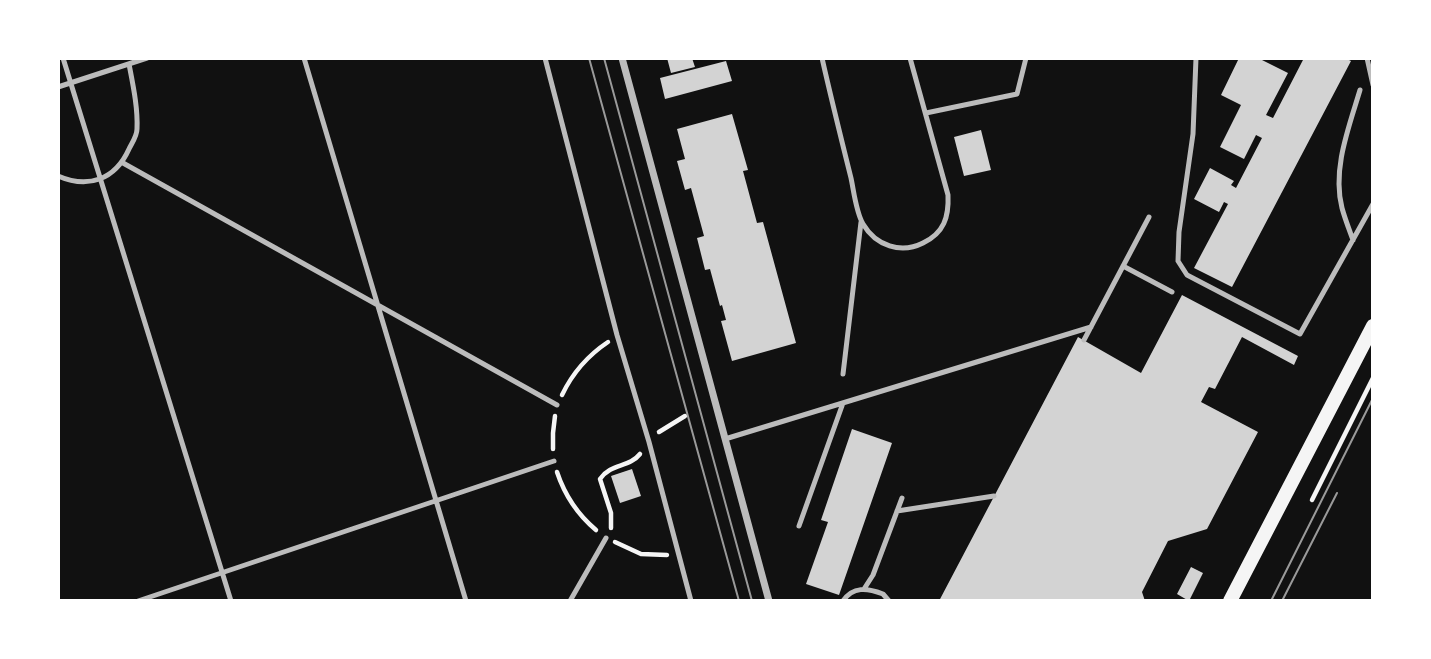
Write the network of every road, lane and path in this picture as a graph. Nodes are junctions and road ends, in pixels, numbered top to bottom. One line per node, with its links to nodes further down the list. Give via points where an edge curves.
1 (63, 58): 12 (lane)
2 (147, 58): 11 (lane)
3 (304, 58): 26 (lane)
4 (545, 58): 29 (lane)
5 (622, 58): 36 (street)
6 (822, 58): 22 (lane)
7 (910, 58): 16 (lane)
8 (1026, 58): 16 (lane, via 1017,94)
9 (1196, 58): 23 (lane, via 1193,134 1179,232 1178,261 1187,275 1300,334)
10 (1367, 58): 13 (lane)
11 (130, 61): 12 (lane); 17 (lane, via 137,132)
12 (71, 83): 14 (lane); 19 (lane)
13 (1373, 85)
14 (58, 87)
15 (1360, 90): 23 (lane, via 1339,170 1341,206)
16 (926, 113): 22 (lane, via 948,195 943,227 932,239 899,249 881,243)
17 (123, 163): 19 (lane); 26 (lane)
18 (58, 176): 19 (lane, via 74,183)
19 (101, 180): 47 (lane)
20 (1373, 204): 23 (lane)
21 (1149, 217): 24 (lane)
22 (862, 222): 31 (lane)
23 (1353, 240)
24 (1123, 266): 25 (lane); 28 (lane)
25 (1172, 292)
26 (377, 303): 34 (lane); 42 (lane)
27 (1373, 326): 57 (main road)
28 (1091, 327): 30 (lane); 33 (lane)
29 (617, 335): 34 (path, via 591,353 571,377); 37 (lane)
30 (1084, 340)
31 (843, 373)
32 (1373, 378): 41 (path)
33 (843, 403): 36 (lane); 44 (lane)
34 (557, 405): 38 (path)
35 (685, 416): 37 (path)
36 (725, 439): 54 (street)
37 (649, 442): 45 (path, via 636,459 606,470 600,479 611,513); 46 (lane)
38 (554, 461): 42 (lane); 45 (path, via 564,491 582,518)
39 (994, 496): 43 (lane)
40 (902, 498): 43 (lane)
41 (1312, 500)
42 (436, 501): 47 (lane); 51 (lane)
43 (897, 511): 48 (lane)
44 (799, 526)
45 (606, 538): 46 (path, via 641,554); 52 (lane)
46 (680, 556): 53 (lane)
47 (222, 573): 49 (lane); 50 (lane)
48 (864, 589): 55 (lane, via 853,591); 56 (lane, via 883,594)
49 (138, 601)
50 (231, 601)
51 (466, 601)
52 (570, 601)
53 (691, 601)
54 (769, 601)
55 (843, 601)
56 (888, 601)
57 (1230, 601)

